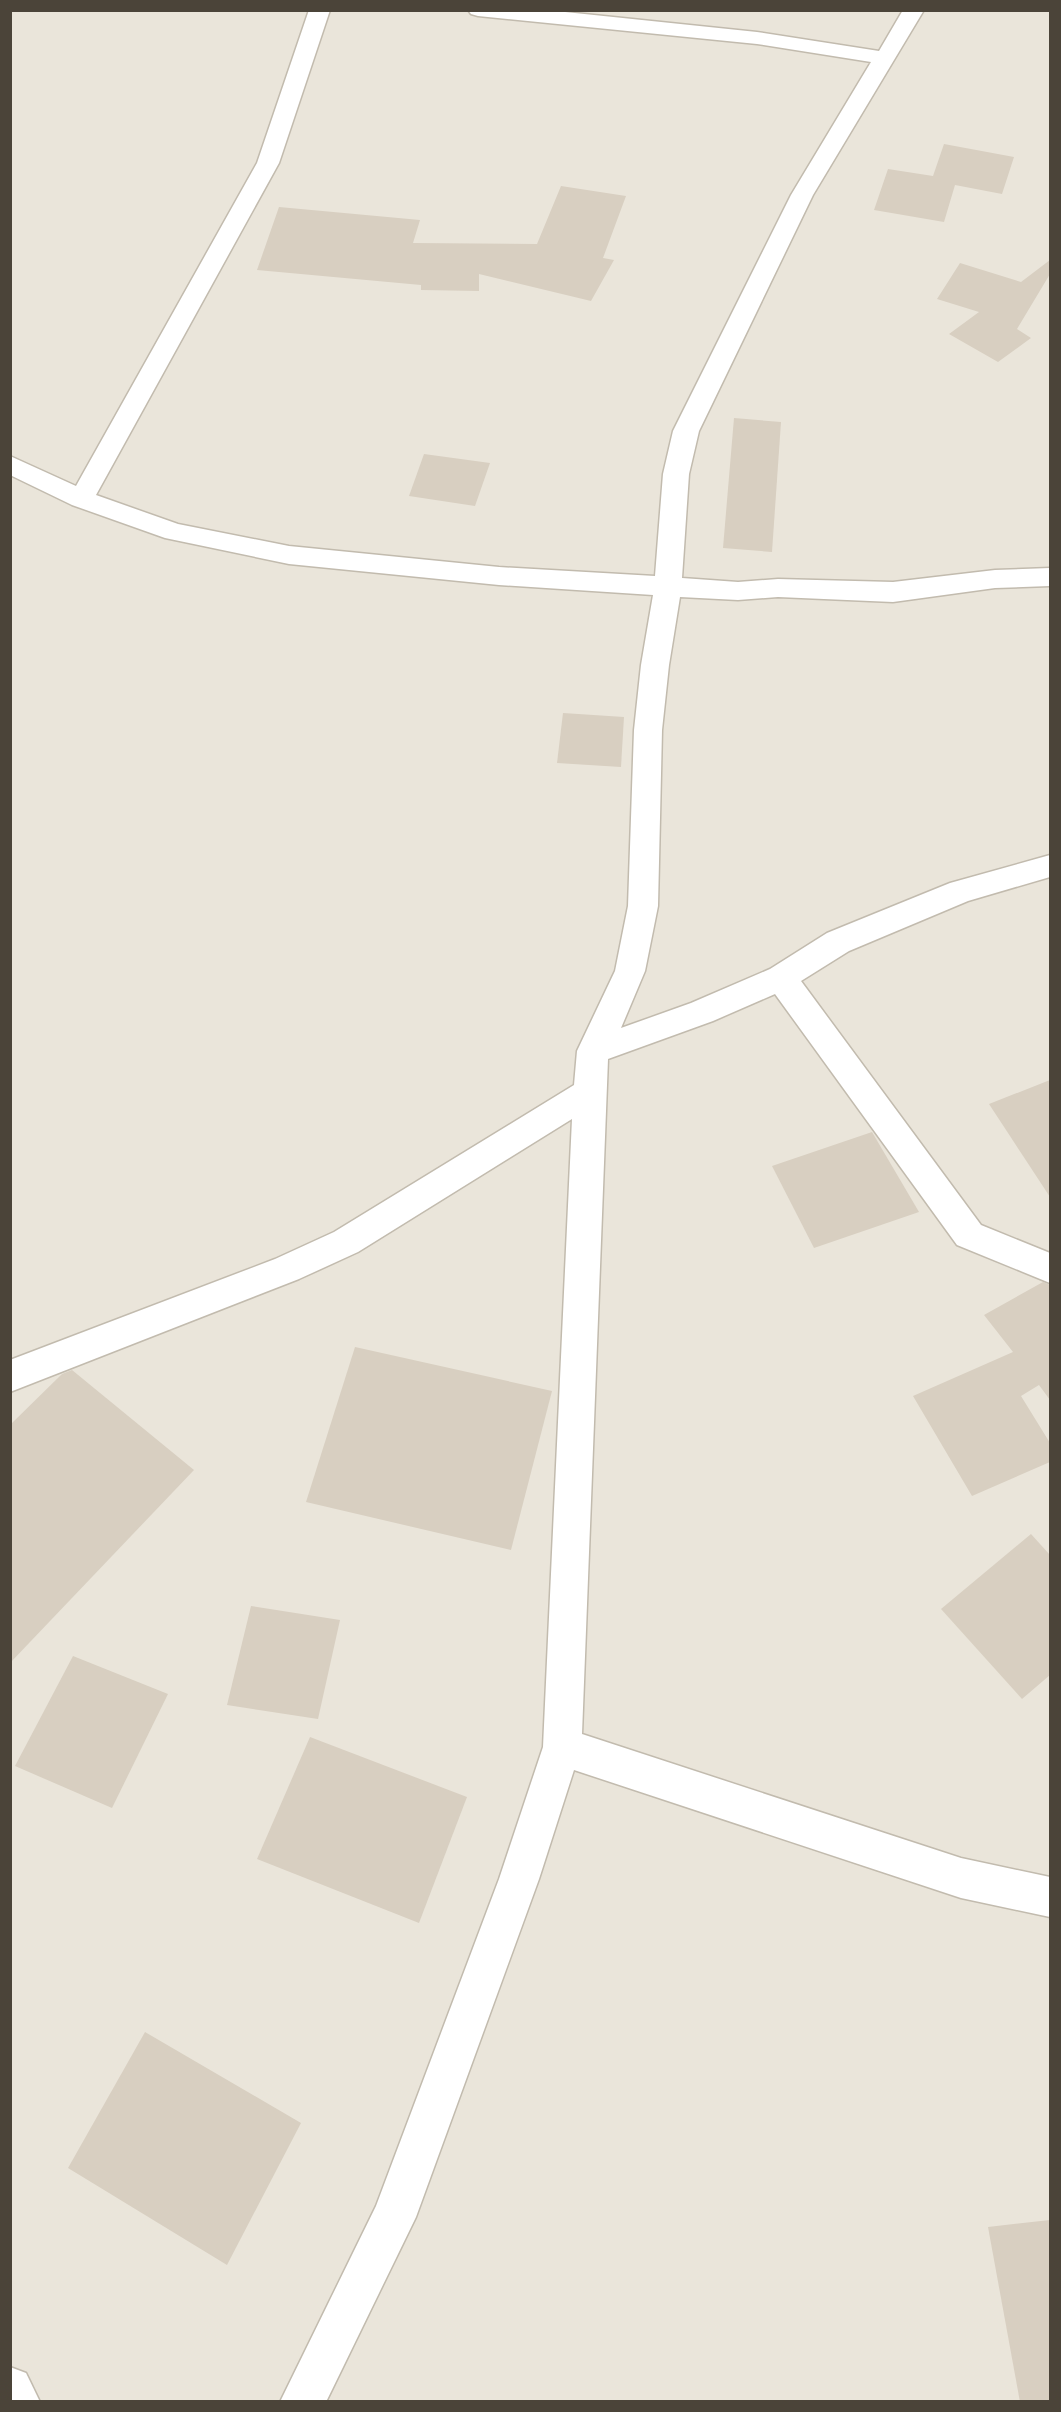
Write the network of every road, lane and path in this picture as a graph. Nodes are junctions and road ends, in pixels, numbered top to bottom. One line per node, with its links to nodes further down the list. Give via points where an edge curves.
1 (320, 10): 6 (street, via 268,163)
2 (478, 10): 4 (street, via 757,38)
3 (914, 10): 4 (street)
4 (885, 57): 8 (street, via 802,195 686,431 676,474)
5 (10, 464): 6 (street)
6 (81, 499): 8 (street, via 174,532 289,555 499,576)
7 (1050, 578): 8 (street, via 995,579 893,592 778,588 738,591)
8 (668, 586): 11 (street, via 648,730 644,906 630,970)
9 (1050, 866): 10 (street, via 951,895 838,942)
10 (781, 978): 11 (street, via 702,1012); 13 (street, via 969,1235)
11 (593, 1051): 12 (street)
12 (589, 1092): 14 (street, via 346,1242 287,1269); 15 (street)
13 (1050, 1268)
14 (10, 1376)
15 (562, 1747): 16 (street, via 961,1878); 19 (street, via 519,1879 394,2217)
16 (1050, 1896)
17 (10, 2389): 18 (street)
18 (18, 2402)
19 (303, 2402)

